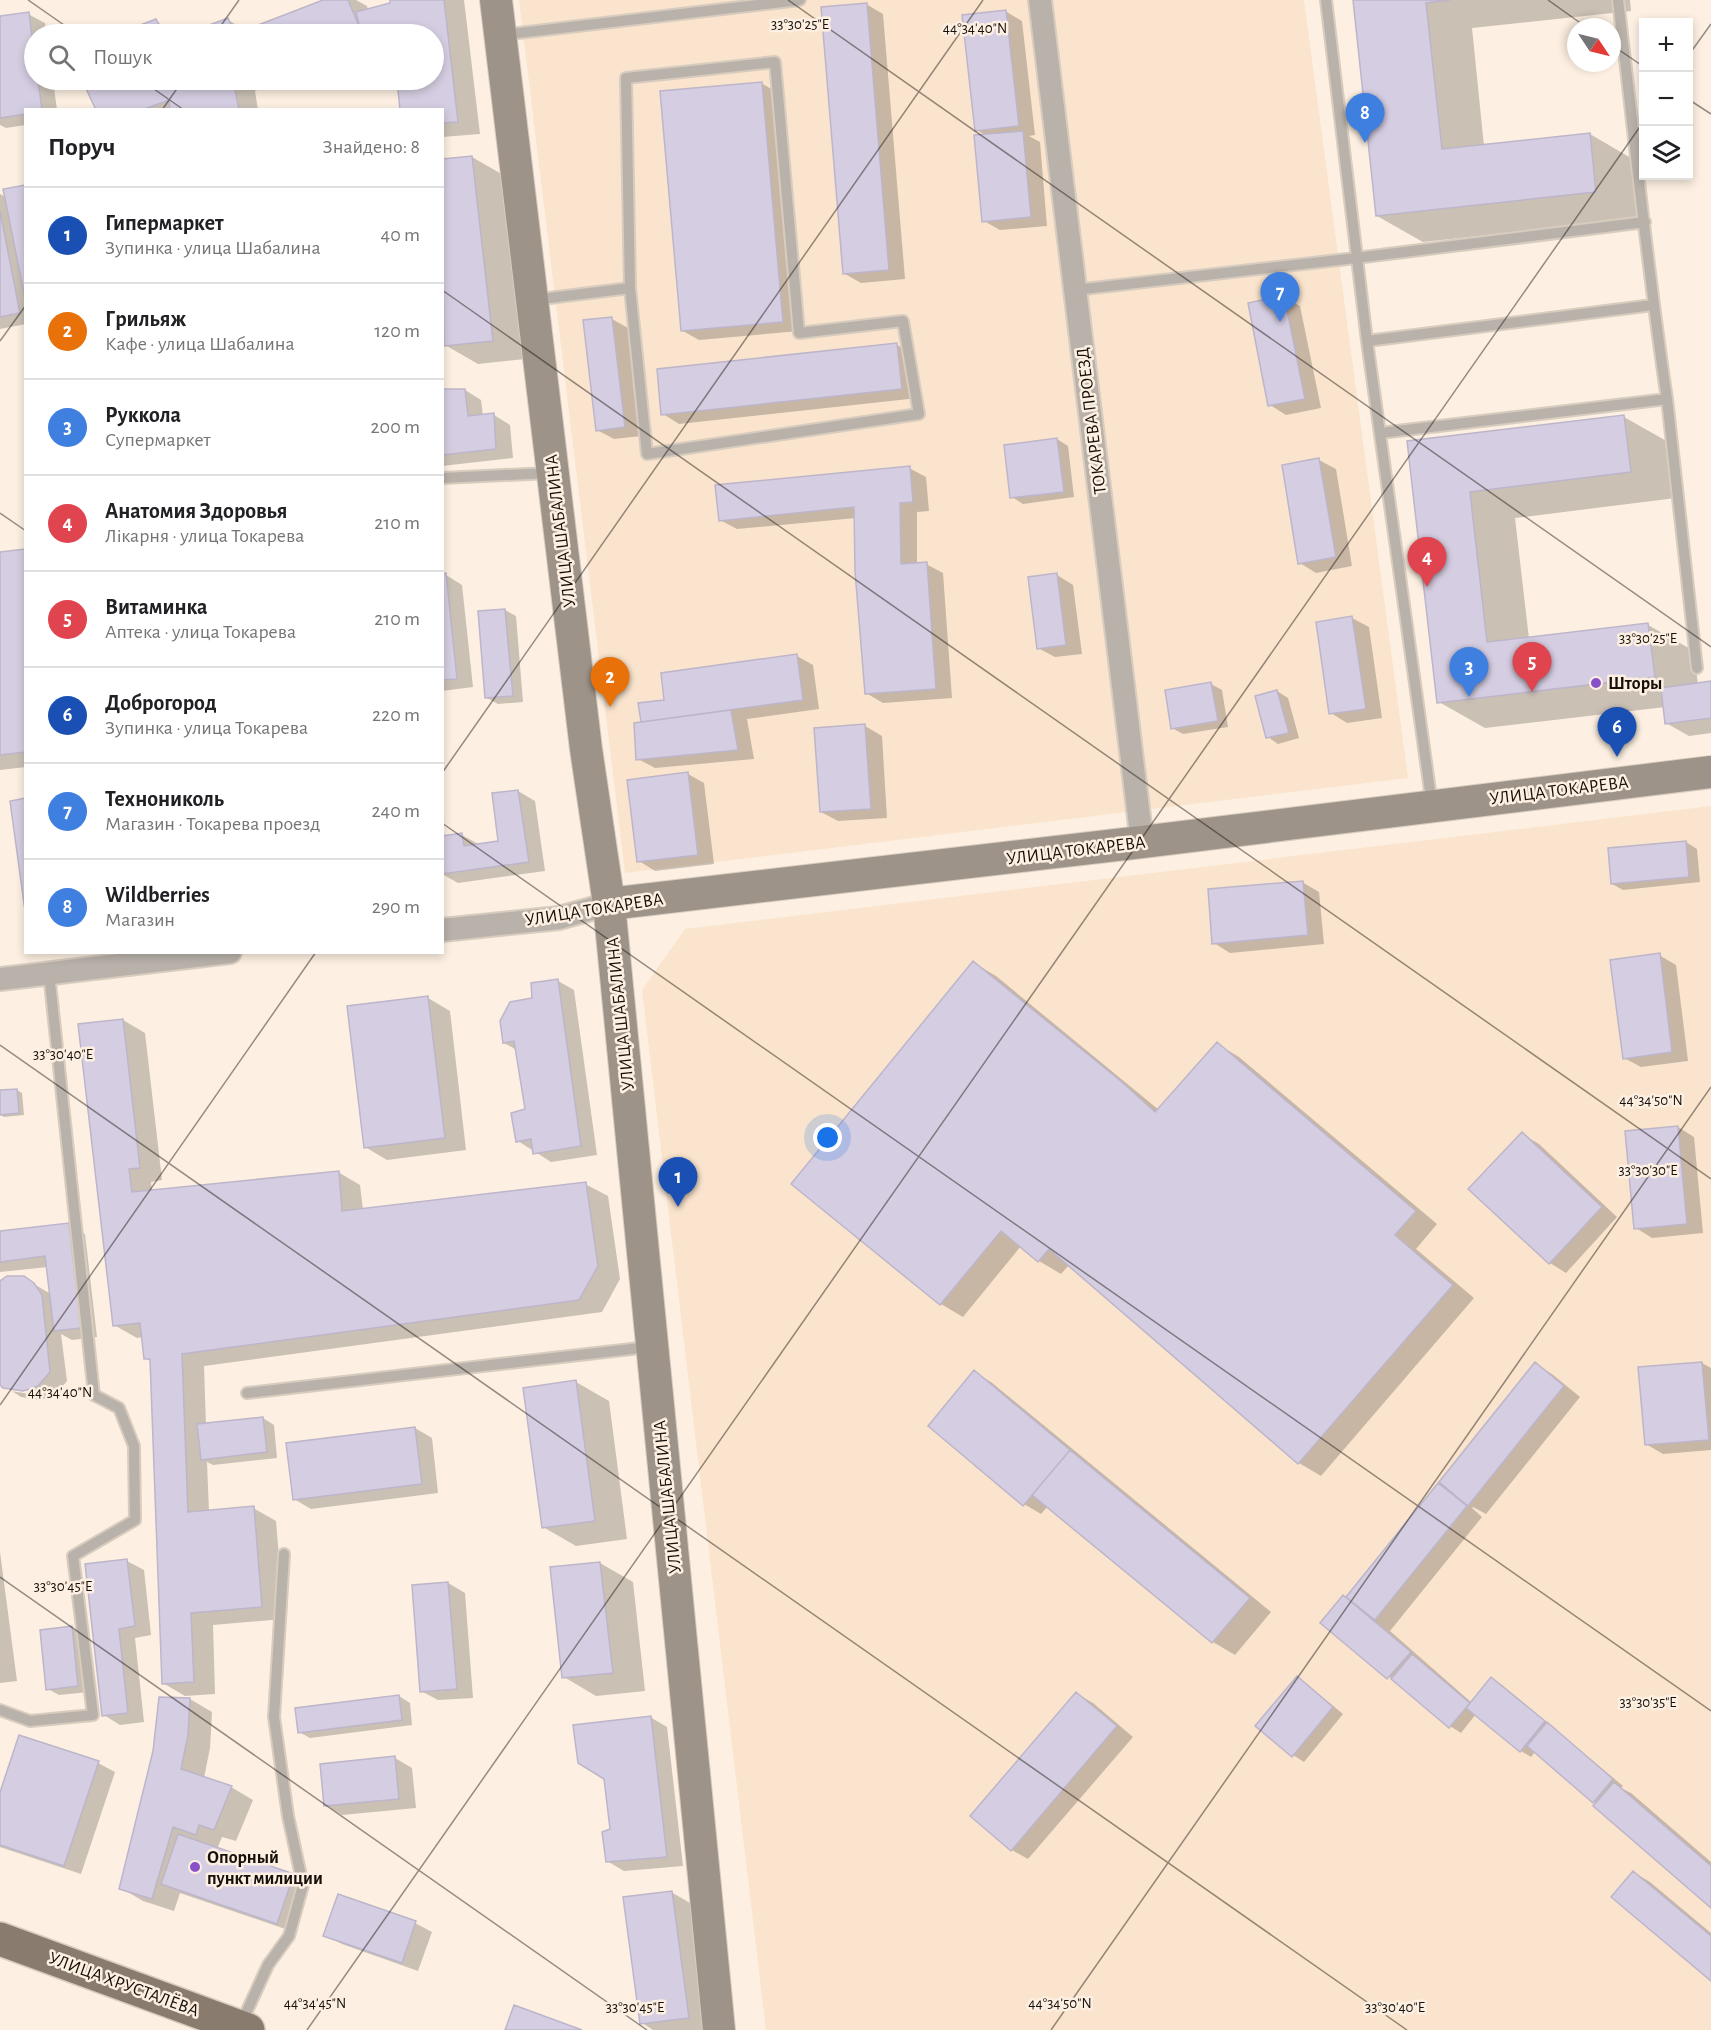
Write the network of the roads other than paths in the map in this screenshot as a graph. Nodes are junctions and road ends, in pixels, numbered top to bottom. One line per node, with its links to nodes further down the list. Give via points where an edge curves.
1 (496, 0): 6 (main road, УЛИЦА ШАБАЛИНА)
2 (800, 0): 6 (lane)
3 (1040, 0): 10 (street, ТОКАРЕВА ПРОЕЗД)
4 (1326, 0): 8 (lane)
5 (1618, 0): 7 (lane)
6 (501, 35): 11 (main road, УЛИЦА ШАБАЛИНА)
7 (1645, 222): 8 (lane); 12 (lane)
8 (1356, 258): 10 (lane); 13 (lane)
9 (630, 288): 9 (lane, via 647,454 919,414 903,321 799,333 775,62 626,78); 11 (lane)
10 (1075, 290): 21 (street, ТОКАРЕВА ПРОЕЗД)
11 (533, 300): 16 (main road, УЛИЦА ШАБАЛИНА)
12 (1653, 305): 13 (lane); 14 (lane)
13 (1367, 341): 15 (lane)
14 (1667, 399): 15 (lane); 18 (lane)
15 (1380, 433): 20 (lane)
16 (554, 473): 17 (lane); 22 (main road, УЛИЦА ШАБАЛИНА)
17 (444, 478)
18 (1697, 668)
19 (1711, 772): 20 (main road, УЛИЦА ТОКАРЕВА)
20 (1432, 806): 21 (main road, УЛИЦА ТОКАРЕВА)
21 (1142, 842): 22 (main road, УЛИЦА ТОКАРЕВА)
22 (609, 904): 23 (street, УЛИЦА ТОКАРЕВА, via 558,918); 27 (main road, УЛИЦА ШАБАЛИНА)
23 (444, 930)
24 (213, 954): 25 (street)
25 (49, 973): 26 (street); 30 (lane, via 94,1395 119,1408 134,1446 135,1520 73,1556 93,1715 30,1721)
26 (0, 979)
27 (652, 1346): 28 (lane); 33 (main road, УЛИЦА ШАБАЛИНА)
28 (247, 1393)
29 (284, 1554): 32 (lane, via 274,1718 303,1886 289,1936 268,1965)
30 (0, 1710)
31 (0, 1939): 32 (main road, УЛИЦА ХРУСТАЛЁВА)
32 (244, 2028)
33 (719, 2030)

